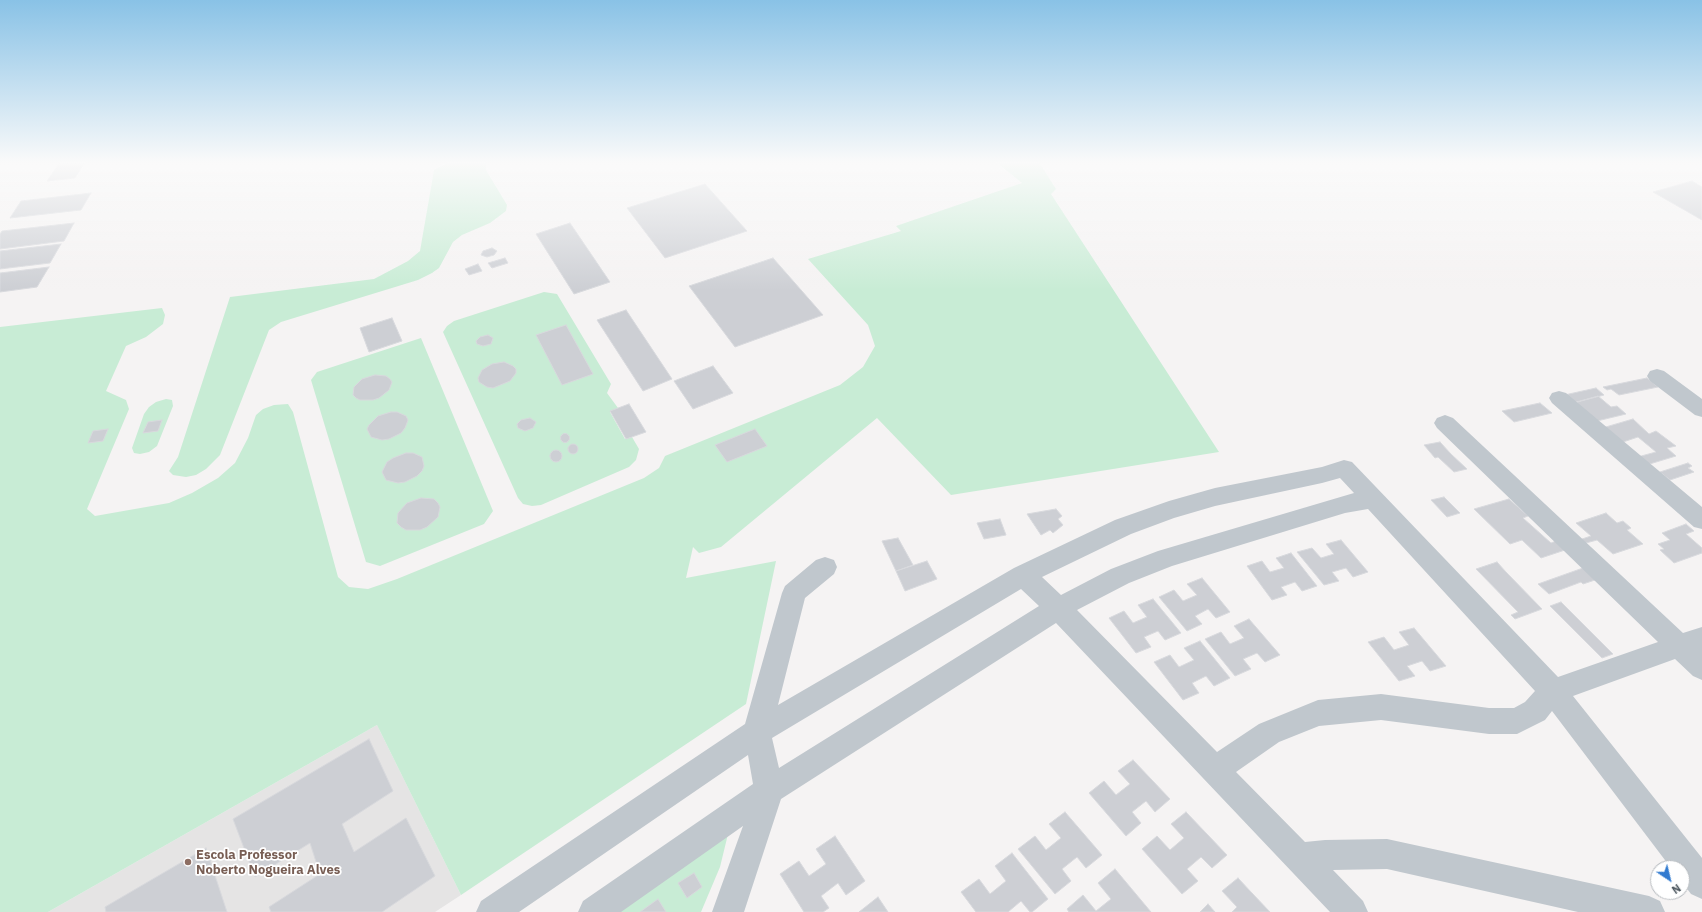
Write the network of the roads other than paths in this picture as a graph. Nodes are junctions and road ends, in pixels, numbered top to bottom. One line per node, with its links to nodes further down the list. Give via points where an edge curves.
1 (1657, 376): 3 (street)
2 (1559, 398): 8 (street)
3 (1702, 410)
4 (1445, 423): 12 (street)
5 (1322, 475): 6 (street, via 1344,468); 7 (street); 10 (street, via 1215,497 1169,510 1123,527)
6 (1373, 498): 7 (street); 14 (street)
7 (1345, 504): 11 (street, via 1167,558 1120,576)
8 (1702, 520)
9 (825, 567): 15 (street, via 794,593)
10 (1023, 575): 11 (street); 15 (street)
11 (1058, 608): 16 (street); 17 (street)
12 (1691, 642): 13 (street); 14 (street)
13 (1702, 668)
14 (1553, 691): 16 (street, via 1535,711 1517,721 1489,721 1381,707 1318,713 1269,733); 19 (street)
15 (757, 732): 17 (street); 20 (street)
16 (1215, 770): 18 (street)
17 (769, 790): 21 (street); 22 (street)
18 (1300, 858): 23 (street); 24 (street, via 1387,854)
19 (1702, 883)
20 (492, 912)
21 (594, 912)
22 (728, 912)
23 (1352, 912)
24 (1649, 912)

